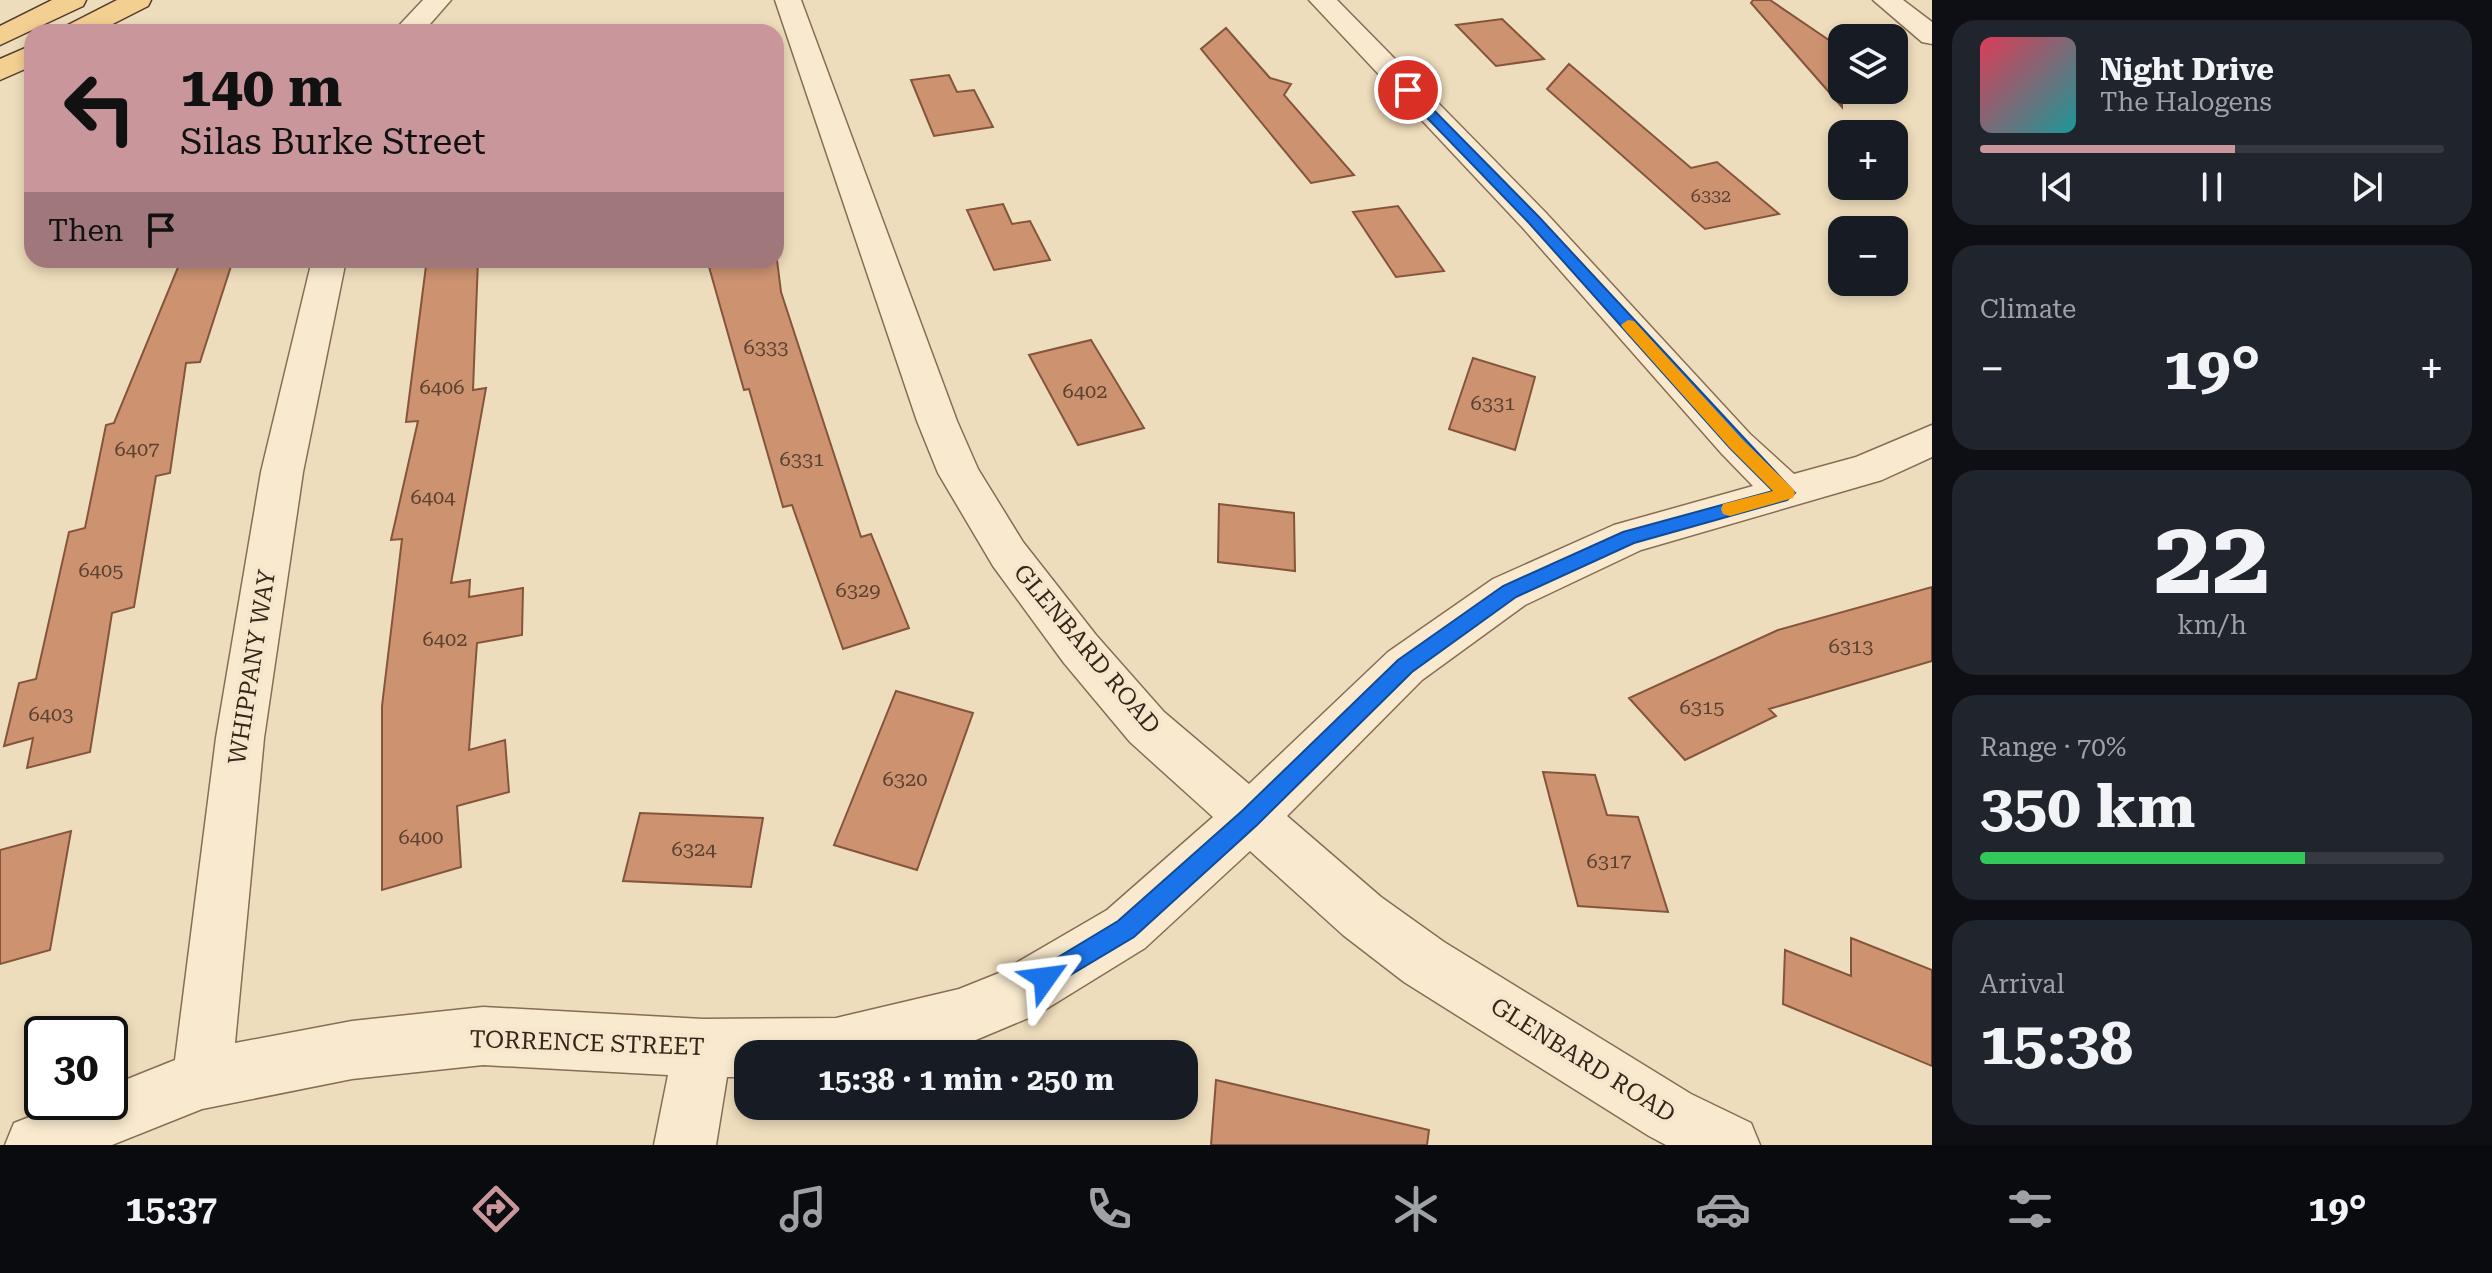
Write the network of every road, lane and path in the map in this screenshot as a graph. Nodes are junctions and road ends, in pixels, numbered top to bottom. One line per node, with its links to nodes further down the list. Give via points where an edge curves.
1 (73, 0): 7 (main road)
2 (138, 0): 8 (main road)
3 (438, 0): 9 (street)
4 (788, 0): 18 (street, GLENBARD ROAD, via 959,473 1008,554 1080,649 1147,727)
5 (1322, 0): 17 (street)
6 (1886, 0): 11 (street)
7 (26, 24)
8 (92, 24)
9 (415, 24)
10 (24, 25): 12 (main road)
11 (1932, 36)
12 (0, 37)
13 (24, 58): 14 (main road)
14 (0, 71)
15 (327, 268): 20 (street, WHIPPANY WAY, via 282,472 242,722)
16 (1932, 440): 17 (street, TORRENCE STREET, via 1868,469)
17 (1787, 493): 18 (street, TORRENCE STREET, via 1629,537 1509,592 1405,666)
18 (1250, 818): 19 (street, TORRENCE STREET, via 1126,929 1018,994 959,1018 836,1047); 23 (street, GLENBARD ROAD, via 1362,916 1424,962 1670,1115)
19 (703, 1048): 20 (street, TORRENCE STREET, via 483,1036 352,1050); 22 (street)
20 (202, 1079): 21 (street, TORRENCE STREET)
21 (36, 1145)
22 (685, 1145)
23 (1729, 1145)

